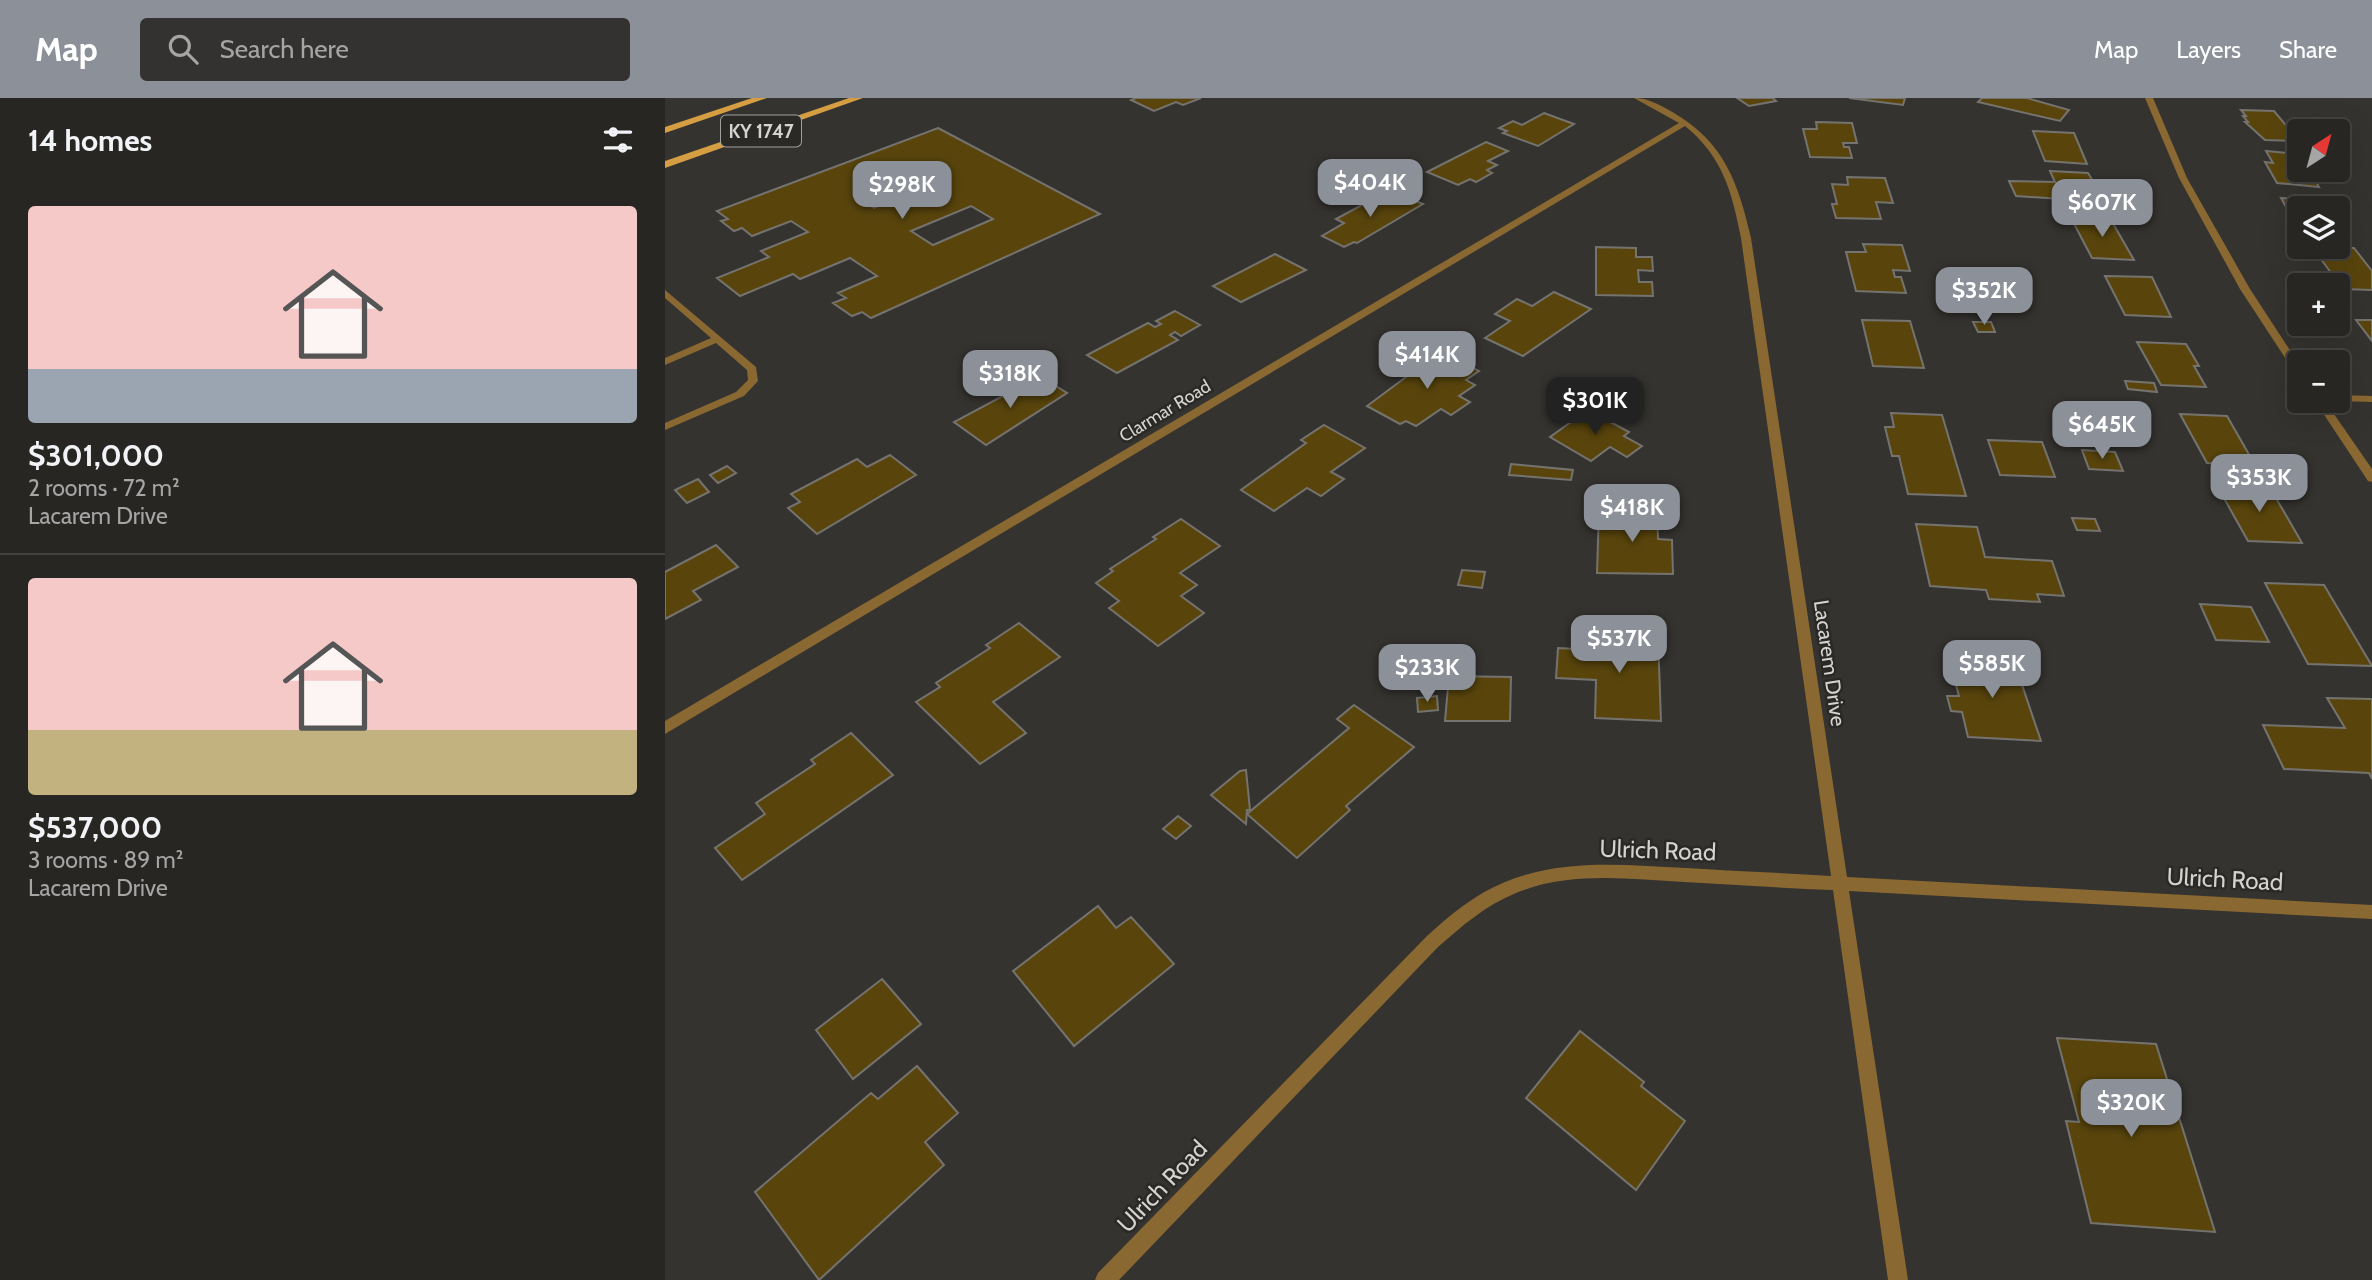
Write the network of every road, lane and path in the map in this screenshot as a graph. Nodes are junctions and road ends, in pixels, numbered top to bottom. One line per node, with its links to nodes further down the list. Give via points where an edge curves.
1 (762, 98): 6 (main road, KY 1747)
2 (858, 98): 7 (main road, KY 1747)
3 (1638, 98): 5 (street, Lacarem Drive)
4 (2149, 98): 10 (street, via 2183,178)
5 (1683, 124): 17 (street, Clarmar Road); 18 (street, Lacarem Drive, via 1706,141 1725,164 1741,211)
6 (665, 130)
7 (665, 165)
8 (665, 293): 9 (street)
9 (717, 339): 11 (street); 15 (street, via 752,369 753,381 740,394)
10 (2287, 353)
11 (665, 362)
12 (2350, 398): 13 (street)
13 (2372, 399)
14 (2328, 413): 16 (street)
15 (665, 427)
16 (2372, 478)
17 (665, 728)
18 (1840, 882): 19 (street, Ulrich Road); 20 (street, Ulrich Road, via 1604,871 1560,873 1496,892 1466,910 1432,942); 21 (street, Lacarem Drive)
19 (2372, 912)
20 (1105, 1280)
21 (1898, 1280)

